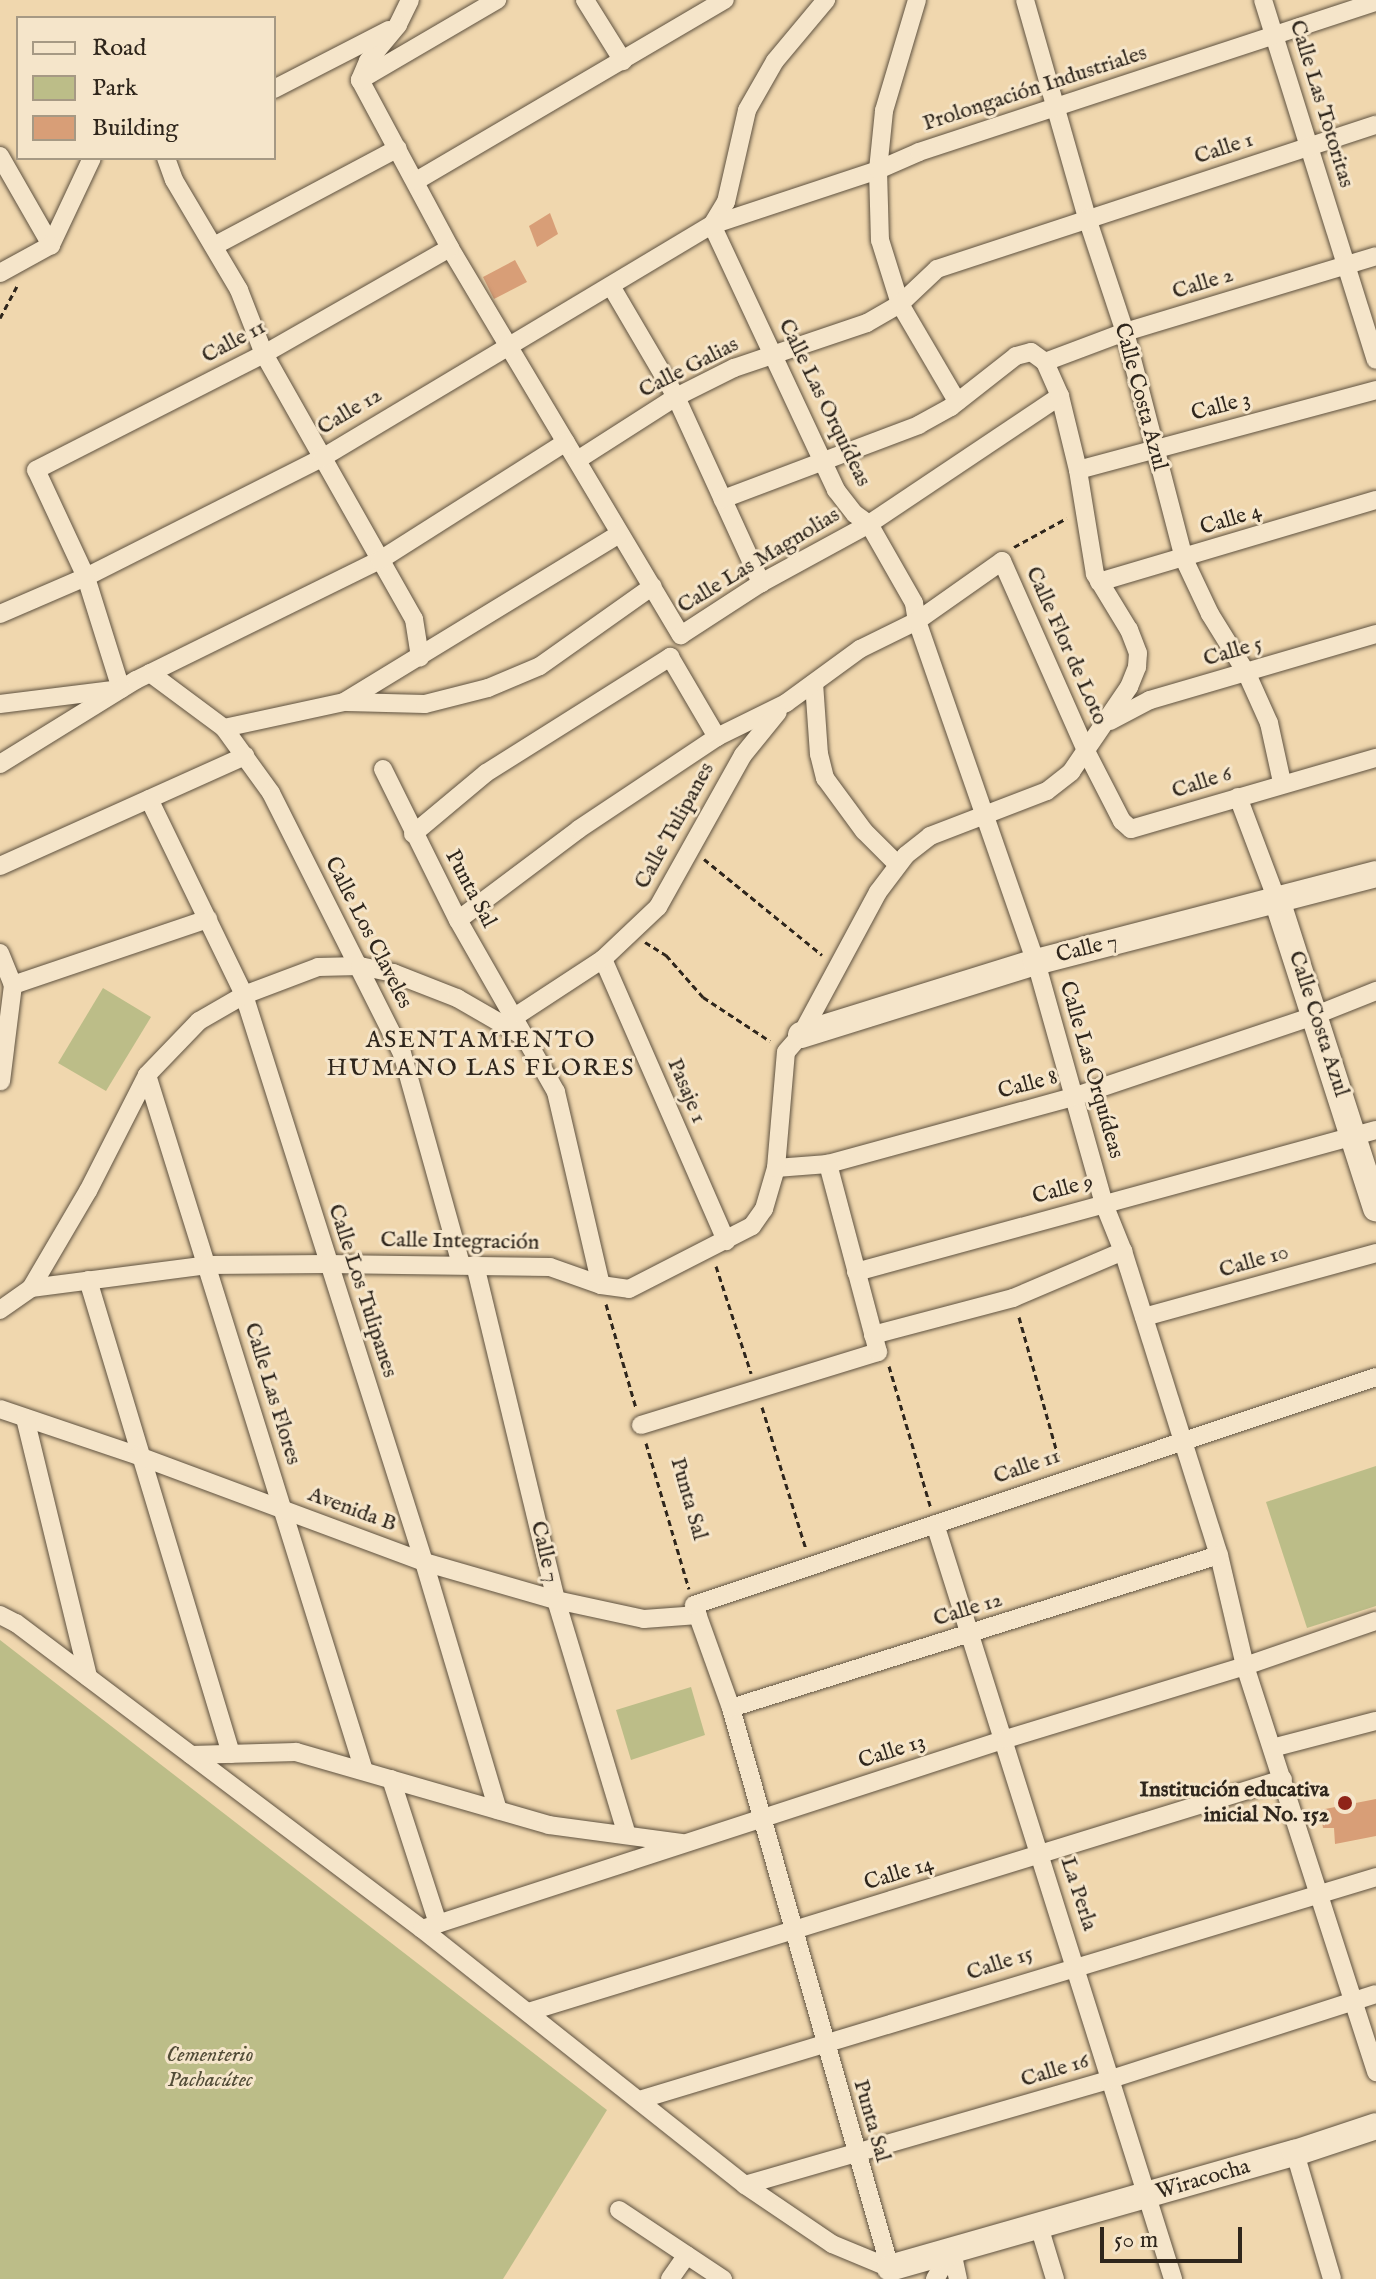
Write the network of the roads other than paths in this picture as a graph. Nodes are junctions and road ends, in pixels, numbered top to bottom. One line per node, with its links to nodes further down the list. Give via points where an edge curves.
1 (410, 0): 10 (street)
2 (497, 0): 13 (street)
3 (585, 0): 12 (street)
4 (725, 0): 12 (street)
5 (826, 0): 25 (street, via 775,61 747,110 726,202)
6 (917, 0): 22 (street, via 884,111)
7 (1025, 0): 15 (street, Calle Costa Azul)
8 (1263, 0): 11 (street, Calle Las Totoritas)
9 (1376, 2): 11 (street, Prolongación Industriales)
10 (398, 25): 13 (street, via 368,61); 14 (street)
11 (1275, 34): 15 (street, Prolongación Industriales); 17 (street, Calle Las Totoritas)
12 (623, 61): 23 (street)
13 (360, 80): 18 (street)
14 (276, 88)
15 (1055, 109): 22 (street, Prolongación Industriales); 24 (street, Calle Costa Azul)
16 (1376, 125): 17 (street, Calle 1)
17 (1310, 147): 24 (street, Calle 1); 30 (street, Calle Las Totoritas)
18 (398, 148): 23 (street); 27 (street)
19 (0, 156): 26 (street)
20 (91, 160): 26 (street)
21 (167, 160): 27 (street)
22 (878, 170): 25 (street, Prolongación Industriales); 33 (street, via 880,240)
23 (416, 181): 28 (street)
24 (1087, 218): 33 (street, Calle Galias, via 937,269); 34 (street, Calle Costa Azul)
25 (712, 225): 32 (street, Calle 12); 37 (street, Calle Las Orquídeas)
26 (51, 245): 31 (street)
27 (214, 246): 36 (street, via 239,290)
28 (450, 248): 35 (street); 36 (street, Calle 11)
29 (1376, 256): 30 (street, Calle 2)
30 (1346, 266): 34 (street, Calle 2); 38 (street, Calle Las Totoritas)
31 (0, 273)
32 (611, 286): 35 (street, Calle 12); 42 (street)
33 (900, 304): 37 (street, Calle Galias, via 867,323); 43 (street)
34 (1125, 332): 39 (street, Calle 2); 45 (street, Calle Costa Azul)
35 (509, 343): 44 (street); 46 (street, Calle 12)
36 (264, 354): 46 (street); 57 (street, Calle 11, via 36,470)
37 (774, 356): 42 (street, Calle Galias, via 734,368); 48 (street, Calle Las Orquídeas)
38 (1376, 360)
39 (1045, 362): 41 (street, Calle Integración); 43 (street, via 1031,352 1016,356)
40 (1376, 390): 45 (street, Calle 3)
41 (1060, 396): 49 (street, Calle Integración); 52 (street, Calle Las Magnolias)
42 (676, 397): 47 (street, Calle Galias); 50 (street)
43 (957, 401): 48 (street, via 919,425)
44 (566, 442): 47 (street); 55 (street)
45 (1153, 451): 49 (street, Calle 3); 54 (street, Calle Costa Azul)
46 (322, 458): 55 (street); 57 (street, Calle 12)
47 (579, 459): 53 (street)
48 (825, 461): 50 (street); 52 (street, Calle Las Orquídeas, via 836,490)
49 (1078, 470): 58 (street, Calle Integración)
50 (723, 499): 59 (street)
51 (1376, 500): 54 (street, Calle 4)
52 (869, 524): 59 (street, Calle Las Magnolias); 62 (street, Calle Las Orquídeas, via 914,603)
53 (619, 534): 60 (street); 64 (street)
54 (1184, 559): 58 (street, Calle 4); 66 (street, Calle Costa Azul)
55 (380, 560): 64 (street, via 414,619); 65 (street)
56 (1002, 561): 62 (street, Calle Tulipanes); 75 (street, Calle Flor de Loto)
57 (86, 577): 61 (street, Calle 12); 68 (street)
58 (1099, 582): 72 (street, Calle Integración, via 1138,653 1129,687)
59 (761, 583): 60 (street, Calle Las Magnolias, via 681,635)
60 (653, 586): 69 (street, via 540,666 488,688 425,704)
61 (0, 614)
62 (917, 621): 67 (street, Calle Tulipanes, via 860,649); 83 (street, Calle Las Orquídeas)
63 (1376, 634): 66 (street, Calle 5)
64 (420, 658): 69 (street)
65 (150, 673): 68 (street); 73 (street, Calle Los Claveles)
66 (1247, 674): 72 (street, Calle 5, via 1150,700); 80 (street, Calle Costa Azul, via 1269,723)
67 (814, 683): 70 (street, Calle Tulipanes); 85 (street, via 825,778 864,831)
68 (121, 689): 71 (street); 78 (street)
69 (344, 702): 73 (street)
70 (786, 703): 74 (street, Calle Tulipanes); 92 (street, Calle Tulipanes, via 743,755 658,907)
71 (0, 704)
72 (1105, 724): 75 (street, Calle Integración)
73 (224, 728): 76 (street, Calle Los Claveles)
74 (717, 737): 84 (street, via 670,657 486,773); 90 (street, Calle Tulipanes, via 579,829)
75 (1086, 751): 81 (street, Calle 6, via 1131,829); 83 (street, Calle Integración, via 1047,791)
76 (245, 756): 82 (street); 94 (street, Calle Los Claveles, via 271,793)
77 (1376, 758): 80 (street, Calle 6)
78 (0, 764)
79 (383, 769): 84 (street, Punta Sal)
80 (1282, 782): 81 (street, Calle 6)
81 (1238, 797): 88 (street, Calle Costa Azul)
82 (149, 799): 86 (street); 89 (street, Calle Los Tulipanes)
83 (987, 813): 85 (street, Calle Integración, via 930,836); 93 (street, Calle Las Orquídeas)
84 (413, 834): 90 (street, Punta Sal)
85 (898, 865): 101 (street, Calle Integración)
86 (0, 866)
87 (1376, 874): 88 (street, Calle 7)
88 (1277, 900): 93 (street, Calle 7); 98 (street, Calle Costa Azul)
89 (208, 919): 95 (street); 97 (street, Calle Los Tulipanes)
90 (458, 920): 99 (street, Punta Sal)
91 (0, 953): 95 (street)
92 (603, 959): 99 (street, Calle Tulipanes); 110 (street, Pasaje 1)
93 (1036, 962): 101 (street, Calle 7); 104 (street, Calle Las Orquídeas)
94 (360, 966): 97 (street, Calle Integración, via 318,967); 100 (street, Calle Integración, via 457,998); 115 (street, Calle Los Claveles, via 402,1053)
95 (13, 985): 103 (street)
96 (1376, 991): 98 (street, Calle 8)
97 (244, 995): 102 (street, Calle Integración, via 199,1021); 113 (street, Calle Los Tulipanes)
98 (1316, 1015): 104 (street, Calle 8); 105 (street, Calle Costa Azul)
99 (516, 1016): 100 (street, Punta Sal)
100 (528, 1039): 118 (street, Punta Sal, via 556,1092)
101 (794, 1043): 107 (street, Calle Integración)
102 (147, 1075): 114 (street, Calle Las Flores); 119 (street, Calle Integración)
103 (1, 1081)
104 (1073, 1097): 106 (street, Calle 8); 108 (street, Calle Las Orquídeas)
105 (1365, 1134): 108 (street, Calle 9); 109 (street, Calle Costa Azul)
106 (828, 1164): 107 (street, Calle 8); 116 (street)
107 (776, 1168): 110 (street, Calle Integración, via 764,1209 752,1226)
108 (1104, 1204): 111 (street, Calle Las Orquídeas); 116 (street, Calle 9)
109 (1376, 1208)
110 (726, 1241): 118 (street, Calle Integración, via 629,1289)
111 (1123, 1251): 121 (street, Calle Las Orquídeas); 122 (street, via 1013,1298)
112 (1376, 1253): 121 (street, Calle 10)
113 (327, 1264): 114 (street, Calle Integración); 115 (street, Calle Integración); 132 (street, Calle Los Tulipanes)
114 (208, 1265): 117 (street, Calle Integración); 129 (street, Calle Las Flores)
115 (468, 1265): 118 (street, Calle Integración, via 550,1267); 133 (street, Calle 7)
116 (856, 1272): 122 (street)
117 (88, 1280): 119 (street, Calle Integración); 128 (street)
118 (601, 1285)
119 (31, 1288): 120 (street, Calle Integración)
120 (0, 1310)
121 (1144, 1317): 127 (street, Calle Las Orquídeas)
122 (876, 1344): 126 (street)
123 (1376, 1377): 127 (street, Calle 11)
124 (0, 1409): 125 (street, Avenida B)
125 (25, 1418): 128 (street, Avenida B); 139 (street)
126 (641, 1425)
127 (1182, 1440): 130 (street, Calle 11); 131 (street, Calle Las Orquídeas)
128 (139, 1456): 129 (street, Avenida B); 144 (street)
129 (281, 1510): 132 (street, Avenida B); 146 (street, Calle Las Flores)
130 (935, 1524): 134 (street, Calle 11); 137 (street, La Perla)
131 (1219, 1555): 137 (street, Calle 12); 138 (street, Calle Las Orquídeas)
132 (424, 1562): 133 (street, Avenida B); 149 (street, Calle Los Tulipanes)
133 (556, 1600): 134 (street, Avenida B, via 644,1619); 151 (street, Calle 7)
134 (696, 1610): 140 (street, Punta Sal)
135 (0, 1615): 139 (street)
136 (1376, 1621): 138 (street, Calle 13)
137 (971, 1634): 140 (street, Calle 12); 142 (street, La Perla)
138 (1245, 1666): 142 (street, Calle 13); 143 (street, Calle Las Orquídeas)
139 (88, 1677): 145 (street)
140 (731, 1708): 150 (street, Punta Sal)
141 (1376, 1721): 143 (street)
142 (1006, 1739): 150 (street, Calle 13); 153 (street, La Perla)
143 (1272, 1748): 148 (street, Calle Las Orquídeas)
144 (231, 1754): 145 (street); 146 (street, via 296,1752)
145 (191, 1755): 156 (street)
146 (364, 1771): 147 (street)
147 (391, 1779): 149 (street); 156 (street)
148 (1283, 1779): 153 (street, Calle 14); 155 (street, Calle Las Orquídeas)
149 (498, 1810): 151 (street, via 549,1825)
150 (762, 1820): 152 (street, Calle 13); 157 (street, Punta Sal)
151 (627, 1835): 152 (street)
152 (689, 1844): 156 (street, Calle 13)
153 (1041, 1854): 157 (street, Calle 14); 158 (street, La Perla)
154 (1376, 1877): 155 (street, Calle 15)
155 (1320, 1895): 158 (street, Calle 15); 160 (street, Calle Las Orquídeas)
156 (430, 1927): 161 (street)
157 (793, 1932): 161 (street, Calle 14); 162 (street, Punta Sal)
158 (1076, 1965): 162 (street, Calle 15); 164 (street, La Perla)
159 (1376, 1994): 160 (street, Calle 16)
160 (1356, 2001): 163 (street, Calle Las Orquídeas); 164 (street, Calle 16)
161 (528, 2012): 165 (street)
162 (825, 2044): 165 (street, Calle 15); 168 (street, Punta Sal)
163 (1376, 2072)
164 (1108, 2080): 168 (street, Calle 16); 170 (street, La Perla)
165 (639, 2100): 169 (street)
166 (1376, 2126): 167 (street, Wiracocha)
167 (1295, 2153): 170 (street, Wiracocha); 182 (street)
168 (855, 2155): 169 (street, Calle 16); 175 (street, Punta Sal)
169 (745, 2185): 175 (street, via 832,2244)
170 (1146, 2196): 172 (street, Wiracocha); 181 (street, La Perla)
171 (619, 2210): 174 (street)
172 (1039, 2226): 173 (street, Wiracocha); 180 (street)
173 (952, 2251): 175 (street, Wiracocha); 178 (street); 179 (street)
174 (687, 2255): 176 (street); 177 (street)
175 (890, 2268)
176 (670, 2279)
177 (723, 2279)
178 (935, 2279)
179 (958, 2279)
180 (1055, 2279)
181 (1173, 2279)
182 (1332, 2279)

